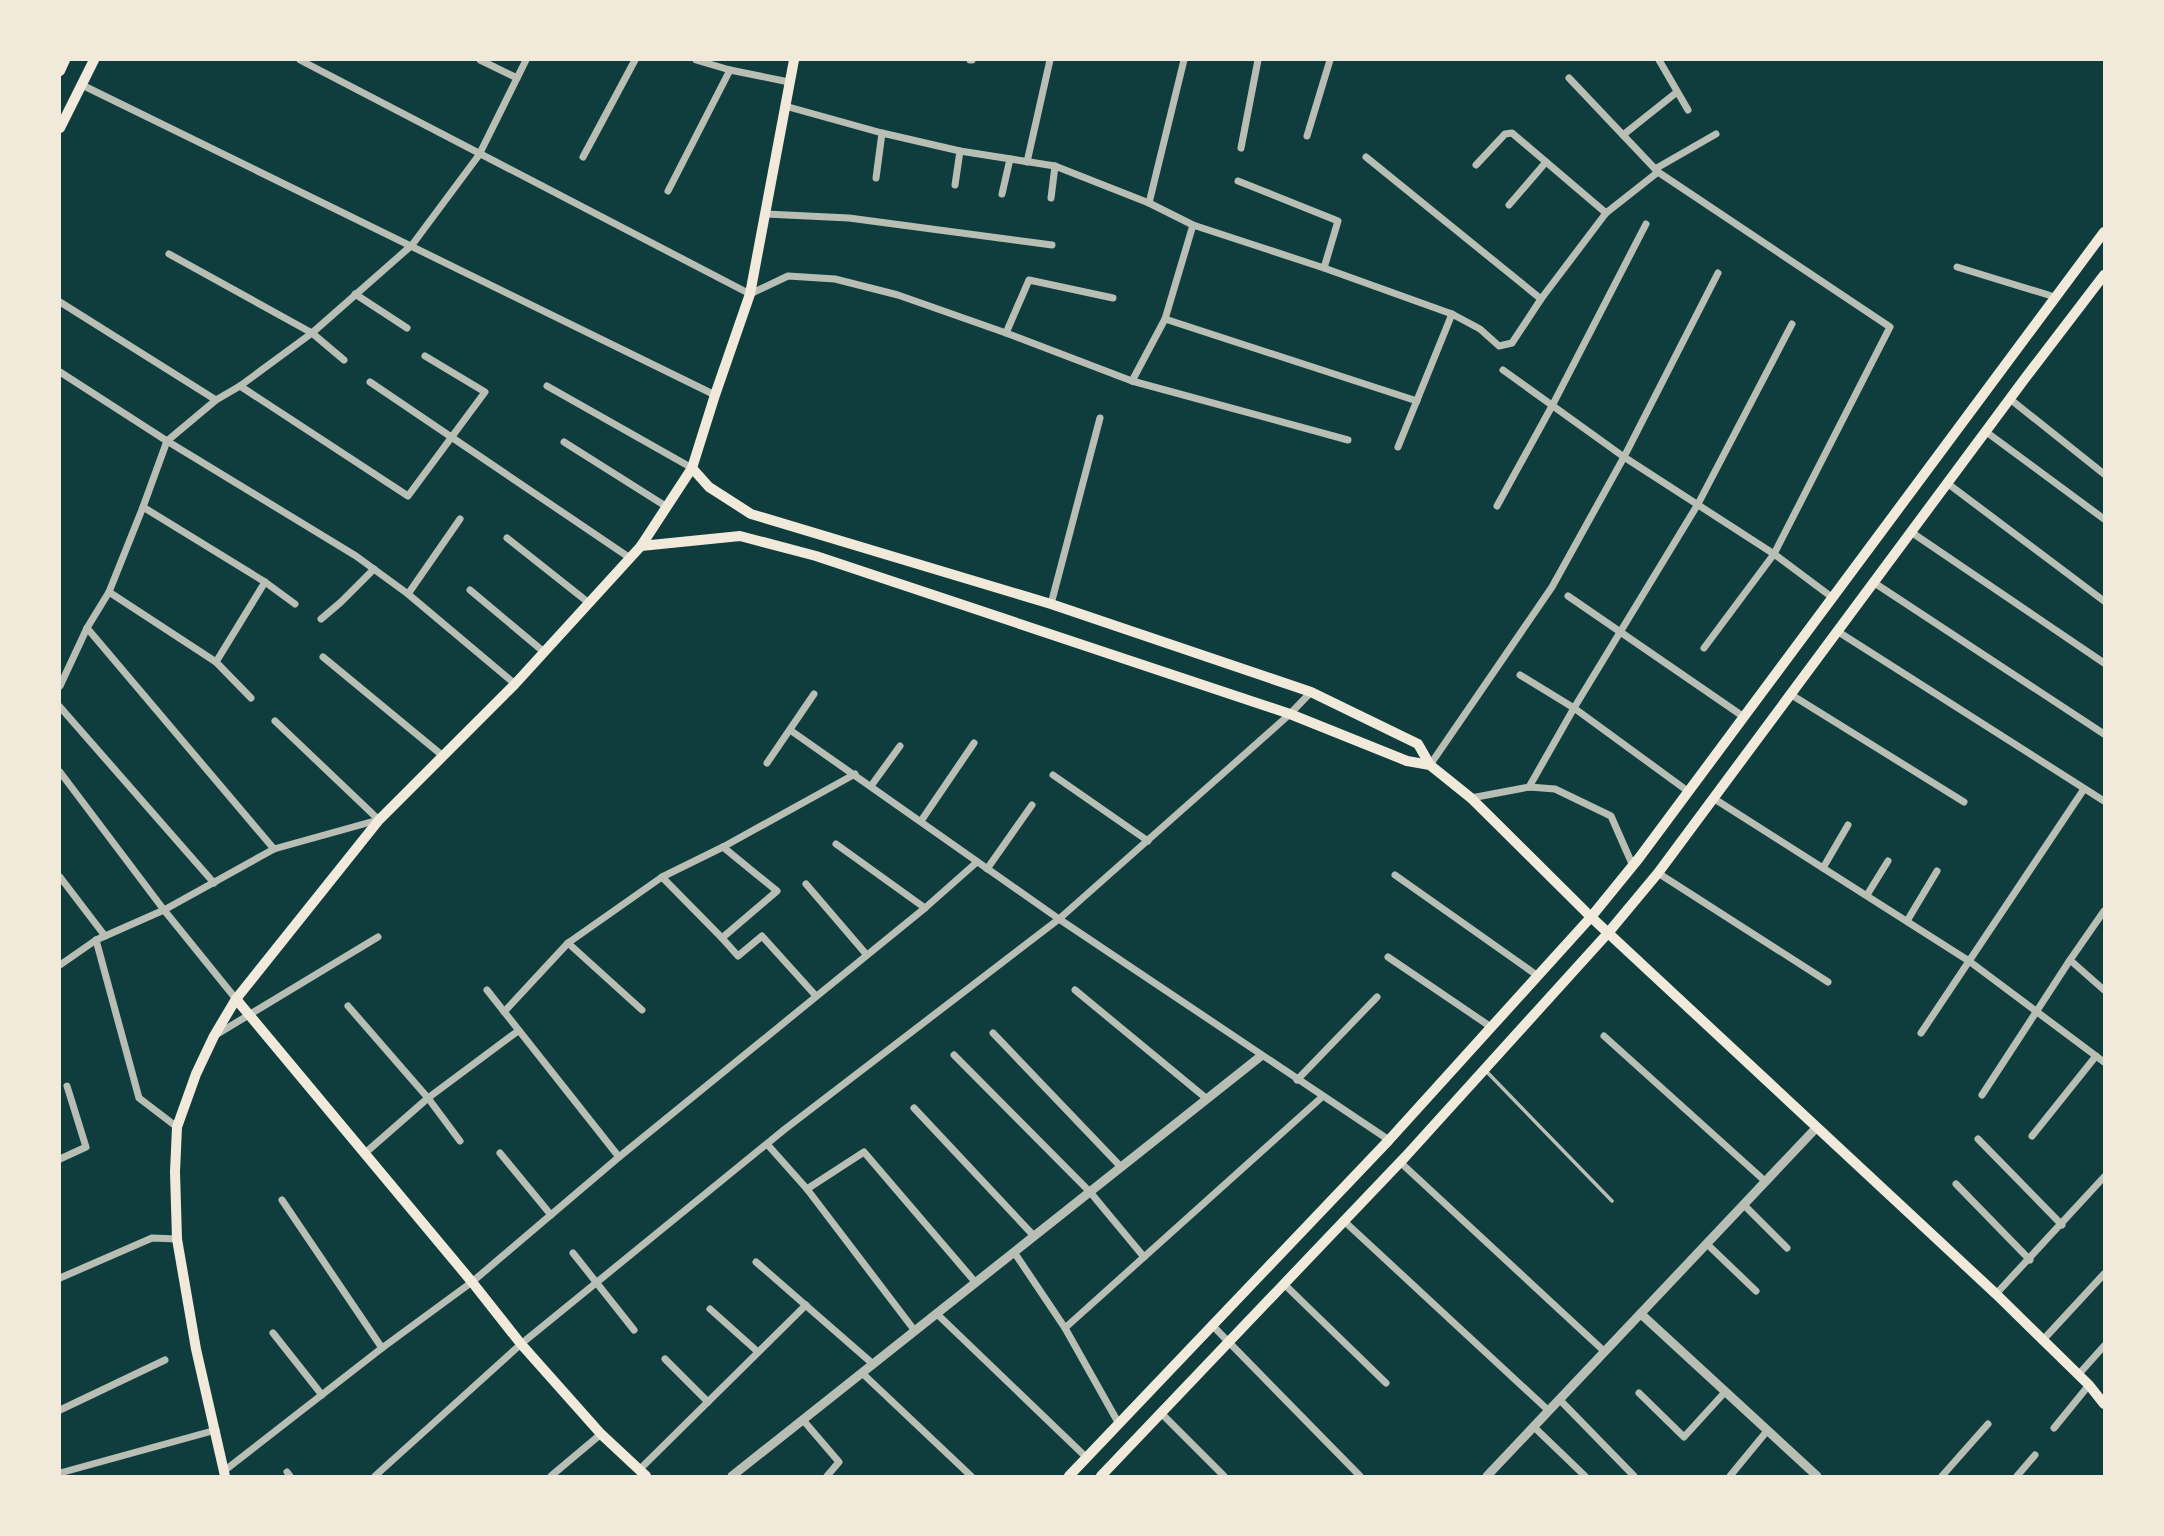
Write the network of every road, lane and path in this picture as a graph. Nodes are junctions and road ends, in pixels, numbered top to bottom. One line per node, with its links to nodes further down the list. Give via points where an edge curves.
1 (65, 60): 15 (main road)
2 (94, 60): 19 (main road)
3 (300, 60): 30 (street)
4 (480, 60): 16 (street)
5 (526, 60): 16 (street)
6 (635, 60): 32 (street)
7 (696, 60): 14 (street)
8 (794, 60): 18 (main road)
9 (1050, 60): 34 (street)
10 (1184, 60): 45 (street)
11 (1258, 60): 28 (street)
12 (1330, 60): 27 (street)
13 (1658, 60): 20 (street)
14 (730, 69): 18 (street); 42 (street)
15 (60, 71)
16 (517, 78): 30 (street)
17 (1569, 78): 26 (street)
18 (789, 82): 21 (main road)
19 (82, 85): 23 (main road); 52 (street)
20 (1677, 92): 22 (street); 26 (street)
21 (785, 106): 24 (street); 48 (main road)
22 (1688, 110)
23 (60, 128)
24 (882, 133): 29 (street); 39 (street)
25 (1716, 134): 38 (street)
26 (1623, 135): 38 (street)
27 (1307, 136)
28 (1241, 148)
29 (960, 150): 33 (street); 41 (street)
30 (480, 155): 52 (street); 60 (street)
31 (1366, 156): 63 (street)
32 (583, 157)
33 (1010, 159): 34 (street); 43 (street)
34 (1027, 162): 37 (street)
35 (1546, 162): 36 (street, via 1512,133 1505,134); 46 (street); 47 (street)
36 (1476, 164)
37 (1055, 166): 44 (street); 45 (street)
38 (1656, 170): 47 (street); 104 (street, via 1890,327)
39 (876, 178)
40 (1238, 181): 56 (street, via 1338,220)
41 (955, 185)
42 (668, 191)
43 (1002, 194)
44 (1051, 198)
45 (1149, 203): 50 (street)
46 (1509, 205)
47 (1606, 213): 63 (street)
48 (766, 214): 53 (street, via 849,218); 60 (main road)
49 (1646, 224): 83 (street)
50 (1193, 225): 56 (street); 66 (street)
51 (2105, 232): 61 (main road)
52 (412, 245): 59 (street); 79 (street)
53 (1052, 245)
54 (169, 254): 70 (street)
55 (1957, 267): 61 (street)
56 (1325, 268): 65 (street)
57 (1718, 273): 91 (street)
58 (2105, 275): 80 (main road)
59 (355, 294): 68 (street); 70 (street)
60 (750, 294): 69 (street, via 788,276 835,279); 79 (main road)
61 (2056, 297): 113 (main road)
62 (1113, 299): 69 (street, via 1030,280)
63 (1541, 299): 65 (street, via 1509,344 1499,346)
64 (60, 302): 81 (street)
65 (1452, 314): 82 (street)
66 (1165, 319): 75 (street); 82 (street)
67 (1792, 324): 95 (street)
68 (407, 328)
69 (1006, 332): 75 (street)
70 (312, 333): 72 (street); 77 (street)
71 (425, 356): 86 (street, via 485,391)
72 (344, 360)
73 (1503, 370): 83 (street)
74 (60, 372): 88 (street)
75 (1132, 381): 87 (street)
76 (370, 383): 86 (street)
77 (240, 386): 81 (street); 86 (street, via 408,496)
78 (547, 386): 92 (street)
79 (715, 395): 92 (main road)
80 (2010, 399): 85 (main road); 93 (street)
81 (216, 400): 88 (street)
82 (1416, 401): 90 (street)
83 (1552, 406): 91 (street); 96 (street)
84 (1100, 418): 117 (street)
85 (1985, 431): 94 (main road); 100 (street)
86 (451, 438): 105 (street)
87 (1348, 440)
88 (167, 441): 97 (street); 106 (street)
89 (564, 442): 98 (street)
90 (1398, 447)
91 (1624, 457): 95 (street); 145 (street, via 1552,587)
92 (692, 468): 98 (main road); 117 (main road, via 709,487 751,514)
93 (2105, 474)
94 (1947, 483): 101 (main road); 114 (street)
95 (1698, 504): 104 (street); 121 (street)
96 (1497, 506)
97 (143, 507): 107 (street); 110 (street)
98 (667, 507): 103 (main road)
99 (460, 519): 111 (street)
100 (2105, 519)
101 (1911, 532): 108 (main road); 126 (street)
102 (507, 538): 115 (street)
103 (641, 546): 105 (main road); 136 (main road, via 740,536 817,556)
104 (1774, 554): 113 (street); 122 (street)
105 (630, 558): 115 (main road)
106 (374, 569): 111 (street); 118 (street)
107 (265, 582): 116 (street); 125 (street)
108 (1873, 582): 120 (main road); 140 (street)
109 (471, 590): 123 (street)
110 (109, 592): 119 (street); 125 (street)
111 (408, 594): 128 (street)
112 (1568, 596): 121 (street)
113 (1833, 598): 137 (main road)
114 (2105, 601)
115 (589, 603): 123 (main road)
116 (295, 604)
117 (1051, 604): 130 (main road)
118 (321, 619)
119 (87, 628): 129 (street); 164 (street)
120 (1837, 631): 132 (main road); 151 (street)
121 (1622, 632): 135 (street); 137 (street)
122 (1704, 648)
123 (544, 652): 128 (main road)
124 (323, 657): 143 (street)
125 (216, 662): 133 (street)
126 (2105, 663)
127 (1520, 675): 135 (street)
128 (515, 684): 143 (main road)
129 (60, 686)
130 (1311, 692): 136 (street); 145 (main road, via 1418,744)
131 (814, 694): 139 (street)
132 (1790, 694): 154 (main road); 156 (street)
133 (251, 698)
134 (60, 707): 175 (street)
135 (1574, 708): 150 (street); 152 (street)
136 (1290, 714): 145 (main road, via 1407,761); 161 (street)
137 (1745, 717): 152 (main road)
138 (275, 721): 158 (street)
139 (790, 730): 144 (street); 147 (street)
140 (2105, 734)
141 (974, 743): 159 (street)
142 (900, 746): 149 (street)
143 (443, 756): 158 (main road)
144 (767, 763)
145 (1430, 765): 153 (main road)
146 (60, 772): 179 (street)
147 (855, 775): 149 (street); 163 (street)
148 (1053, 775): 161 (street)
149 (871, 786): 159 (street)
150 (1529, 787): 153 (street); 167 (street, via 1555,789 1611,816)
151 (2084, 789): 155 (street); 195 (street)
152 (1689, 792): 167 (main road)
153 (1471, 798): 181 (main road)
154 (1713, 798): 168 (street); 171 (main road)
155 (2105, 801)
156 (1964, 802)
157 (1032, 805): 169 (street)
158 (379, 820): 164 (street); 204 (main road)
159 (921, 821): 166 (street)
160 (1849, 825): 168 (street)
161 (1148, 841): 182 (street)
162 (836, 844): 178 (street)
163 (723, 847): 174 (street); 189 (street, via 777,891)
164 (274, 849): 175 (street)
165 (1888, 861): 177 (street)
166 (978, 862): 169 (street); 178 (street)
167 (1633, 866): 181 (main road)
168 (1823, 868): 177 (street)
169 (987, 869): 182 (street)
170 (1937, 872): 183 (street)
171 (1658, 873): 186 (main road); 198 (street)
172 (1395, 875): 197 (street)
173 (60, 877): 187 (street)
174 (662, 877): 189 (street); 191 (street)
175 (214, 884): 179 (street)
176 (806, 884): 192 (street)
177 (1867, 895): 183 (street)
178 (925, 908): 192 (street)
179 (164, 910): 187 (street); 204 (street)
180 (2105, 911): 184 (street)
181 (1591, 917): 186 (main road); 197 (main road)
182 (1059, 919): 217 (street); 234 (street)
183 (1907, 921): 195 (street)
184 (2097, 922): 185 (street); 194 (street)
185 (2105, 928)
186 (1608, 933): 220 (main road); 229 (main road)
187 (105, 936): 190 (street)
188 (378, 937): 209 (street)
189 (722, 938): 202 (street, via 738,956 762,936)
190 (96, 940): 196 (street); 228 (street, via 139,1098)
191 (568, 943): 206 (street); 207 (street)
192 (866, 954): 202 (street)
193 (1388, 957): 210 (street)
194 (2070, 960): 201 (street); 208 (street)
195 (1969, 961): 208 (street); 213 (street)
196 (60, 965)
197 (1538, 976): 210 (main road)
198 (1828, 982)
199 (487, 990): 207 (street)
200 (1075, 990): 226 (street)
201 (2105, 990)
202 (816, 996): 237 (street)
203 (1377, 996): 221 (street)
204 (236, 999): 209 (main road); 215 (main road)
205 (348, 1006): 225 (street)
206 (642, 1010)
207 (504, 1012): 211 (street)
208 (2037, 1012): 218 (street); 223 (street)
209 (250, 1015): 215 (street); 236 (main road)
210 (1491, 1027): 232 (main road)
211 (518, 1031): 225 (street); 237 (street)
212 (993, 1033): 240 (street)
213 (1921, 1033)
214 (1604, 1036): 242 (street)
215 (214, 1037): 228 (main road)
216 (954, 1055): 245 (street)
217 (1261, 1056): 221 (street); 226 (street)
218 (2096, 1056): 219 (street); 230 (street)
219 (2105, 1062)
220 (1484, 1069): 239 (main road); 247 (lane)
221 (1297, 1080): 224 (street)
222 (67, 1086): 238 (street, via 86,1147)
223 (1982, 1095)
224 (1322, 1097): 232 (street); 258 (street)
225 (428, 1098): 233 (street); 236 (street)
226 (1207, 1099): 240 (street)
227 (914, 1108): 252 (street)
228 (177, 1127): 253 (main road)
229 (1817, 1127): 242 (street); 268 (main road)
230 (2032, 1136)
231 (1978, 1139): 251 (street)
232 (1389, 1140): 273 (main road)
233 (460, 1141)
234 (767, 1144): 244 (street); 264 (street)
235 (500, 1153): 249 (street)
236 (364, 1154): 263 (main road)
237 (619, 1157): 249 (street)
238 (60, 1159)
239 (1400, 1162): 250 (main road); 284 (street)
240 (1121, 1167): 245 (street)
241 (2105, 1177): 251 (street)
242 (1766, 1182): 248 (street)
243 (1956, 1184): 259 (street)
244 (807, 1189): 265 (street, via 864,1152); 276 (street)
245 (1090, 1192): 252 (street); 258 (street)
246 (282, 1200): 282 (street)
247 (1612, 1201)
248 (1744, 1205): 254 (street); 255 (street)
249 (551, 1215): 263 (street)
250 (1343, 1222): 266 (main road); 299 (street)
251 (2062, 1225): 259 (street)
252 (1034, 1236): 256 (street)
253 (177, 1239): 262 (street, via 152,1238); 306 (main road)
254 (1707, 1244): 267 (street); 272 (street)
255 (1787, 1248)
256 (1014, 1252): 265 (street); 274 (street)
257 (573, 1253): 264 (street)
258 (1144, 1257): 274 (street)
259 (2030, 1260): 268 (street)
260 (756, 1262): 269 (street)
261 (2105, 1274): 279 (street)
262 (60, 1278)
263 (472, 1282): 280 (main road); 282 (street)
264 (597, 1283): 275 (street); 280 (street)
265 (976, 1283): 271 (street)
266 (1284, 1284): 278 (main road); 290 (street)
267 (1756, 1291)
268 (1996, 1294): 279 (main road)
269 (806, 1305): 283 (street); 287 (street)
270 (710, 1310): 283 (street)
271 (937, 1314): 276 (street); 310 (street)
272 (1641, 1314): 284 (street); 292 (street)
273 (1213, 1326): 278 (street); 302 (main road)
274 (1065, 1328): 302 (street)
275 (634, 1330)
276 (915, 1331): 287 (street)
277 (273, 1333): 294 (street)
278 (1230, 1341): 300 (main road); 322 (street)
279 (2042, 1341): 289 (main road)
280 (521, 1344): 308 (main road); 314 (street)
281 (2105, 1346): 289 (street)
282 (382, 1348): 294 (street)
283 (758, 1352): 296 (street)
284 (1605, 1352): 295 (street)
285 (665, 1359): 296 (street)
286 (165, 1360): 298 (street)
287 (873, 1364): 288 (street)
288 (862, 1373): 301 (street); 318 (street)
289 (2078, 1375): 291 (main road)
290 (1386, 1383)
291 (2089, 1385): 297 (main road); 305 (street)
292 (1725, 1392): 293 (street, via 1684,1437); 307 (street)
293 (1639, 1394)
294 (322, 1395): 313 (street)
295 (1560, 1400): 299 (street); 325 (street)
296 (708, 1402): 312 (street)
297 (2105, 1404)
298 (60, 1410)
299 (1549, 1411): 304 (street)
300 (1161, 1413): 320 (main road); 321 (street)
301 (803, 1420): 316 (street); 317 (street, via 839,1462)
302 (1119, 1424): 310 (main road)
303 (1988, 1424): 328 (street)
304 (1534, 1427): 323 (street); 324 (street)
305 (2054, 1428)
306 (216, 1430): 311 (street); 313 (main road)
307 (1768, 1431): 326 (street); 327 (street)
308 (601, 1434): 312 (main road); 315 (street)
309 (2035, 1455): 329 (street)
310 (1087, 1458): 319 (main road)
311 (60, 1473)
312 (642, 1473)
313 (225, 1474)
314 (375, 1476)
315 (551, 1476)
316 (732, 1476)
317 (827, 1476)
318 (971, 1476)
319 (1069, 1476)
320 (1101, 1476)
321 (1224, 1476)
322 (1360, 1476)
323 (1490, 1476)
324 (1584, 1476)
325 (1634, 1476)
326 (1730, 1476)
327 (1817, 1476)
328 (1942, 1476)
329 (2017, 1476)

